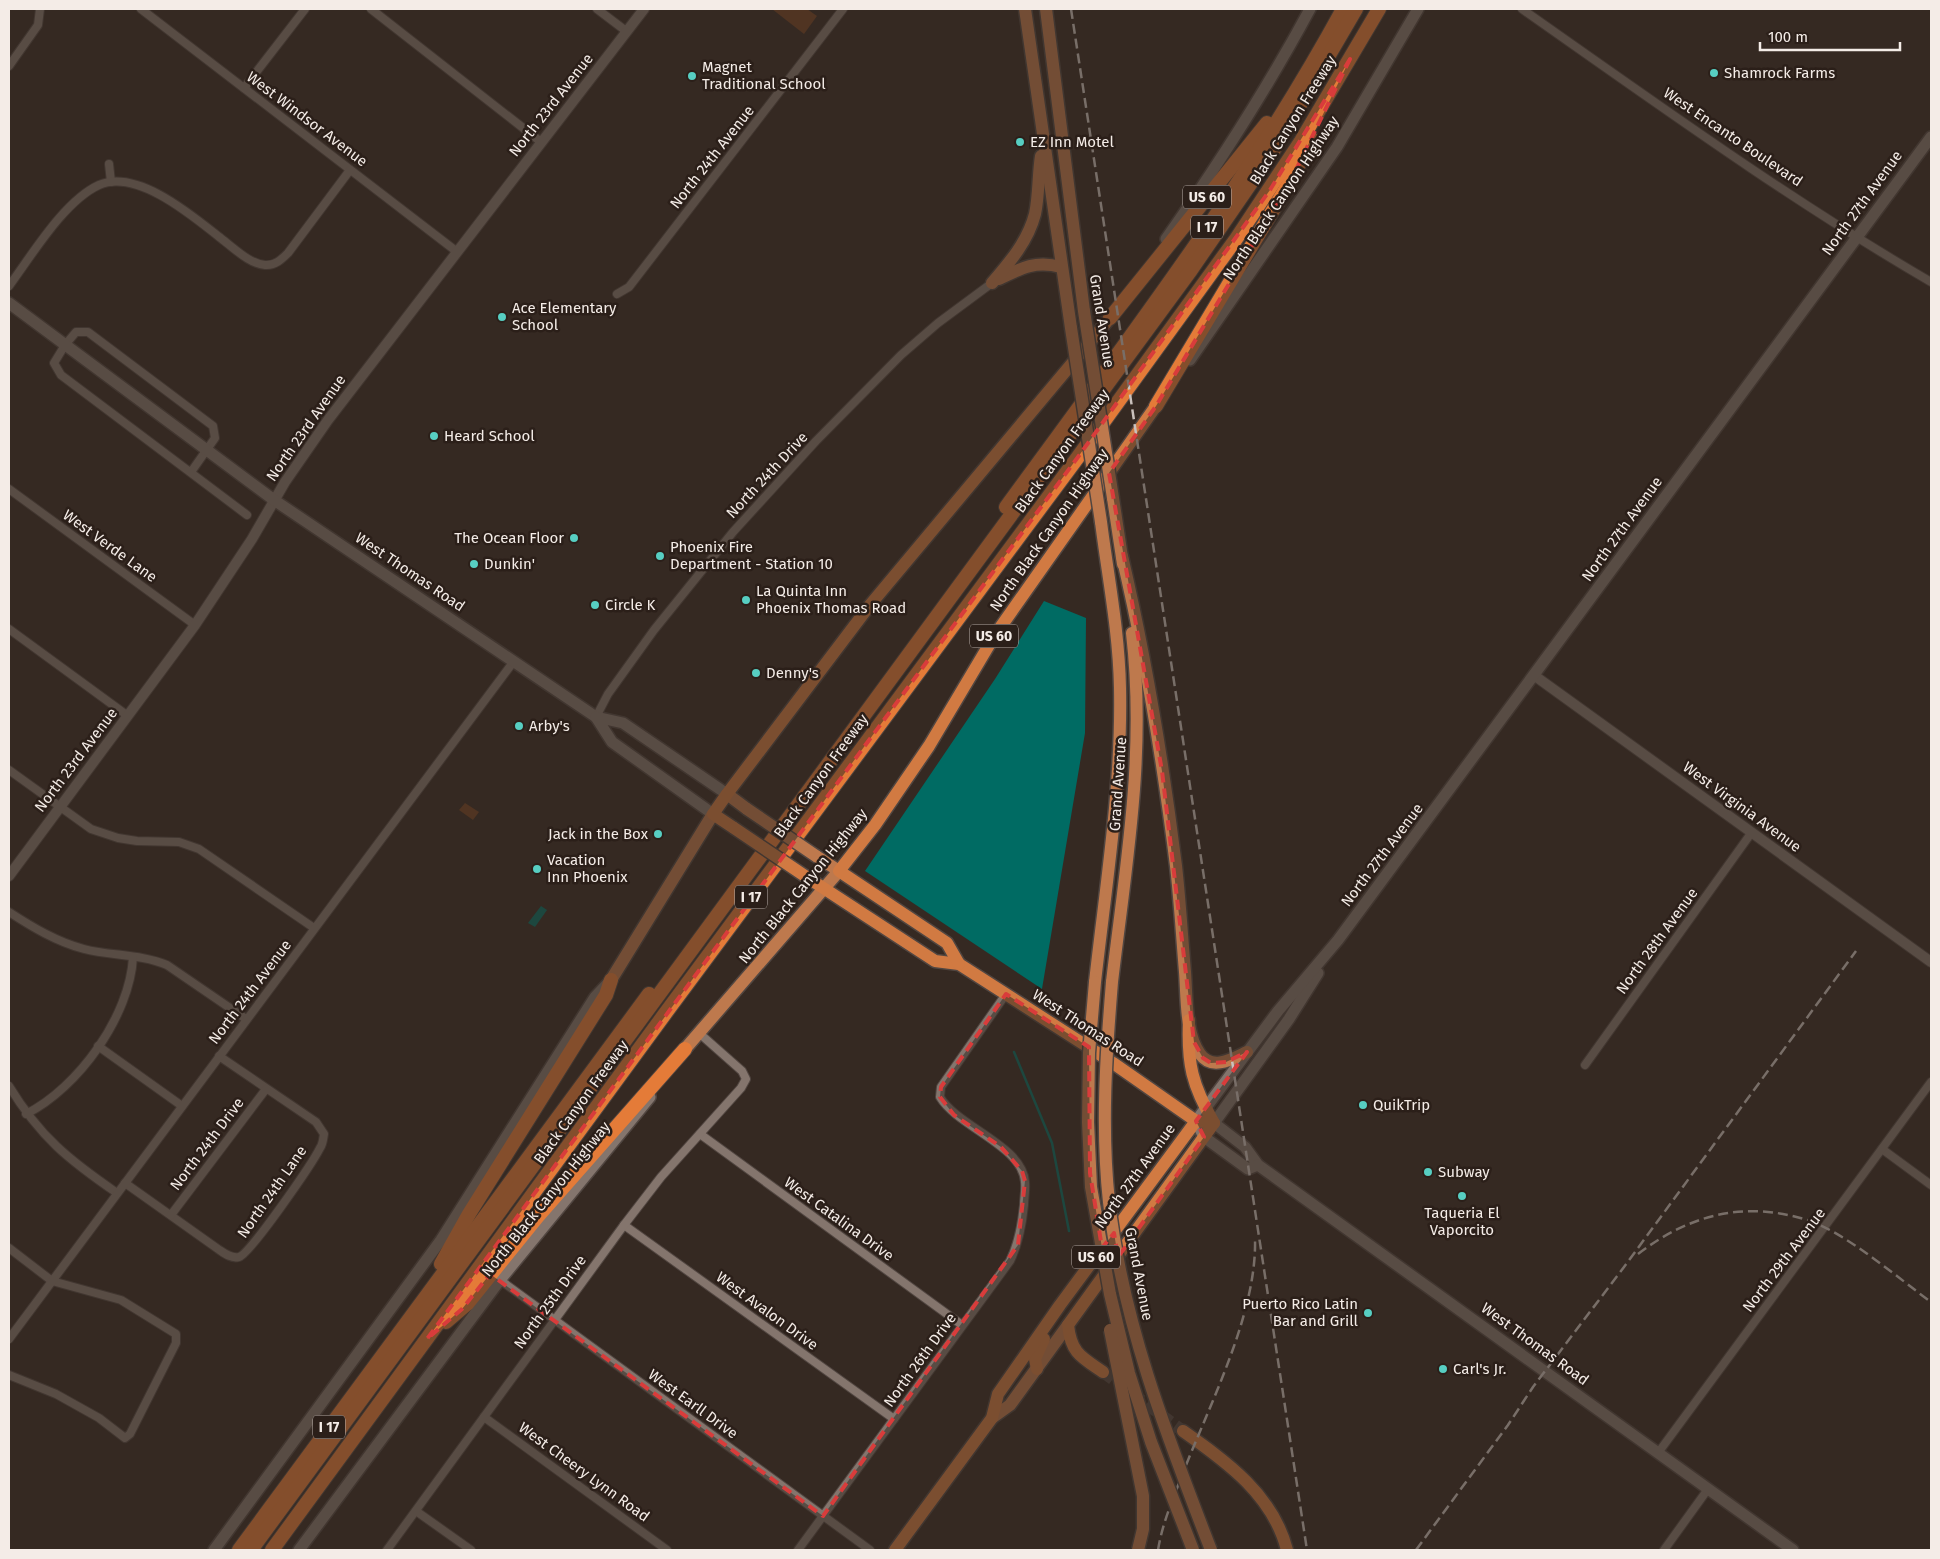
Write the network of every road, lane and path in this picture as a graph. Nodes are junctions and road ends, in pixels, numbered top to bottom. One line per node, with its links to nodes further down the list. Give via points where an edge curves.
1 (40, 9): 18 (street, via 33,33)
2 (141, 9): 20 (street, West Windsor Avenue)
3 (305, 9): 20 (street)
4 (371, 9): 23 (street)
5 (597, 9): 16 (street)
6 (644, 9): 16 (street, North 23rd Avenue)
7 (843, 9): 33 (street, North 24th Avenue, via 629,287)
8 (1025, 9): 22 (main road, Grand Avenue)
9 (1046, 9): 43 (main road, Grand Avenue, bridge, via 1084,311)
10 (1310, 9): 35 (main road, via 1223,158)
11 (1343, 9): 19 (highway, Black Canyon Freeway / I 17)
12 (1356, 9): 115 (highway, via 1273,151 1218,232)
13 (1379, 9): 17 (highway, Black Canyon Freeway / I 17)
14 (1418, 9): 37 (main road, North Black Canyon Highway, via 1337,147)
15 (1522, 9): 27 (street, West Encanto Boulevard)
16 (626, 31): 23 (street, North 23rd Avenue)
17 (1350, 60): 37 (highway, via 1291,180); 101 (highway, Black Canyon Freeway / I 17, via 1270,190 1090,441)
18 (9, 66)
19 (1305, 76): 35 (highway, US 60); 95 (highway, Black Canyon Freeway / I 17, via 1211,222 1053,443)
20 (244, 88): 25 (street, West Windsor Avenue)
21 (1931, 137): 27 (main road, North 27th Avenue)
22 (1043, 139): 29 (main road, Grand Avenue); 31 (main road, via 1030,228 1012,259)
23 (541, 142): 28 (street, North 23rd Avenue)
24 (109, 164): 26 (street)
25 (350, 170): 26 (street, via 288,253 272,265 258,263 239,253 167,199 143,187); 28 (street, West Windsor Avenue)
26 (111, 182): 32 (street, via 91,189 68,207)
27 (1856, 238): 30 (street, West Encanto Boulevard); 47 (main road, North 27th Avenue)
28 (456, 251): 41 (street, North 23rd Avenue, via 328,420)
29 (1061, 267): 31 (main road, via 1034,264); 88 (main road, Grand Avenue, bridge, via 1101,522 1118,655 1120,718 1114,815 1089,1053)
30 (1931, 282)
31 (992, 283): 49 (street, North 24th Drive, via 901,355 752,511 654,630 608,694)
32 (9, 286)
33 (617, 294)
34 (9, 303): 36 (main road, West Thomas Road)
35 (1110, 318): 51 (highway, US 60, via 870,606)
36 (65, 344): 38 (main road, West Thomas Road); 38 (street, via 76,332 88,332 203,418 213,426 215,438); 39 (street, via 54,364 61,375)
37 (1156, 406): 55 (highway, North Black Canyon Highway / US 60, via 995,635 929,746)
38 (207, 451): 39 (street); 41 (main road, West Thomas Road)
39 (191, 472): 42 (street)
40 (9, 489): 44 (street, West Verde Lane)
41 (274, 500): 44 (street, North 23rd Avenue); 46 (main road, West Thomas Road)
42 (247, 515)
43 (1122, 556): 67 (main road, via 1139,625 1168,806); 126 (main road, Grand Avenue, bridge, via 1136,671 1138,752 1106,1056 1109,1202 1120,1269 1150,1388)
44 (195, 625): 48 (street, North 23rd Avenue)
45 (9, 629): 48 (street)
46 (514, 661): 49 (main road, West Thomas Road); 59 (street, North 24th Avenue)
47 (1535, 676): 54 (street, West Virginia Avenue); 60 (main road, North 27th Avenue)
48 (128, 716): 52 (street, North 23rd Avenue)
49 (596, 717): 51 (main road, West Thomas Road, via 623,723); 53 (main road, West Thomas Road, via 612,742)
50 (9, 770): 52 (street)
51 (727, 794): 53 (highway, US 60); 55 (main road, West Thomas Road, bridge)
52 (60, 807): 56 (street, North 23rd Avenue); 59 (street, via 91,829 118,838 179,842 199,849)
53 (713, 814): 57 (highway, West Thomas Road, bridge); 64 (main road)
54 (1752, 832): 62 (street, West Virginia Avenue); 73 (street, North 28th Avenue)
55 (839, 871): 57 (main road, North Black Canyon Highway); 63 (highway, West Thomas Road, via 947,943)
56 (9, 876)
57 (824, 890): 63 (highway, West Thomas Road, via 934,961); 68 (main road, North Black Canyon Highway)
58 (9, 912): 61 (street, via 68,944)
59 (314, 928): 66 (street, North 24th Avenue)
60 (1338, 940): 71 (main road, North 27th Avenue); 81 (main road, North 27th Avenue, via 1289,1019)
61 (133, 958): 66 (street, via 154,959 167,965); 69 (street, via 125,998)
62 (1931, 962)
63 (959, 964): 65 (highway, West Thomas Road)
64 (611, 980): 95 (highway, via 606,995 583,1033 461,1227); 113 (main road, via 594,997 436,1246)
65 (1006, 994): 80 (highway, West Thomas Road); 99 (street, North 26th Drive, via 941,1087 940,1097 954,1115 1001,1147 1022,1171 1026,1181 1018,1245)
66 (246, 1020): 72 (street, North 24th Avenue)
67 (1189, 1020): 71 (main road, via 1197,1049 1208,1061 1221,1063); 78 (highway, via 1188,1044 1194,1084)
68 (699, 1033): 70 (main road, North Black Canyon Highway); 82 (street, North 25th Drive, via 742,1071 746,1079)
69 (98, 1046): 77 (street); 79 (street, via 72,1080)
70 (686, 1049): 94 (main road, North Black Canyon Highway); 101 (highway, via 538,1216 467,1304)
71 (1247, 1052): 78 (main road, North 27th Avenue)
72 (218, 1056): 76 (street); 77 (street, North 24th Avenue)
73 (1585, 1065)
74 (1931, 1082): 84 (street, North 29th Avenue)
75 (9, 1086): 79 (street)
76 (266, 1089): 90 (street, North 24th Drive); 90 (street, North 24th Lane, via 316,1122 324,1134 310,1164 247,1252 233,1257)
77 (182, 1106): 86 (street, North 24th Avenue)
78 (1205, 1108): 80 (main road, North 27th Avenue); 81 (highway)
79 (26, 1114): 89 (street, via 61,1152)
80 (1196, 1121): 81 (highway, West Thomas Road); 83 (main road, West Thomas Road); 96 (highway, North 27th Avenue / US 60)
81 (1214, 1123): 83 (highway, North 27th Avenue / US 60); 85 (main road, West Thomas Road, via 1245,1147)
82 (700, 1134): 91 (street, North 25th Drive); 99 (street, West Catalina Drive)
83 (1204, 1137): 85 (main road, West Thomas Road, via 1248,1169); 98 (highway, North 27th Avenue / US 60)
84 (1882, 1149): 87 (street); 109 (street, North 29th Avenue)
85 (1258, 1165): 109 (main road, West Thomas Road)
86 (125, 1183): 89 (street, North 24th Avenue); 90 (street)
87 (1931, 1185)
88 (1091, 1187): 124 (main road, bridge, via 1093,1245 1143,1496 1143,1529); 125 (main road, Grand Avenue, bridge, via 1110,1294 1129,1373)
89 (117, 1194): 93 (street, North 24th Avenue)
90 (171, 1215)
91 (624, 1224): 97 (street, North 25th Drive); 107 (street, West Avalon Drive)
92 (9, 1248): 93 (street)
93 (52, 1280): 100 (street, North 24th Avenue); 104 (street, via 120,1300 176,1334 176,1343 130,1434 125,1438 56,1394)
94 (500, 1280): 97 (street, West Earll Drive); 117 (main road, North Black Canyon Highway)
95 (420, 1303): 114 (highway, Black Canyon Freeway / I 17)
96 (1060, 1306): 102 (highway, via 1058,1317 1037,1353); 106 (highway, North 27th Avenue / US 60, via 998,1394)
97 (555, 1320): 105 (street, North 25th Drive); 112 (street, West Earll Drive)
98 (1068, 1324): 102 (main road, North 27th Avenue); 103 (highway, via 1075,1350)
99 (962, 1325): 107 (street, North 26th Drive)
100 (9, 1340)
101 (427, 1340): 116 (highway, Black Canyon Freeway / I 17)
102 (1037, 1368): 106 (main road, North 27th Avenue, via 1010,1405)
103 (1103, 1372)
104 (9, 1375)
105 (484, 1416): 111 (street, North 25th Drive); 120 (street, West Cheery Lynn Road)
106 (992, 1418): 123 (highway, North 27th Avenue / US 60)
107 (894, 1419): 112 (street, North 26th Drive)
108 (1183, 1431): 127 (highway, via 1232,1467 1259,1494 1276,1521)
109 (1658, 1453): 110 (main road, West Thomas Road)
110 (1708, 1489): 128 (street); 129 (main road, West Thomas Road)
111 (416, 1511): 118 (street, North 25th Drive); 119 (street)
112 (823, 1516): 121 (street, North 26th Drive); 122 (street, West Earll Drive)
113 (214, 1550)
114 (239, 1550)
115 (251, 1550)
116 (272, 1550)
117 (299, 1550)
118 (387, 1550)
119 (471, 1550)
120 (667, 1550)
121 (798, 1550)
122 (870, 1550)
123 (895, 1550)
124 (1138, 1550)
125 (1193, 1550)
126 (1210, 1550)
127 (1287, 1550)
128 (1664, 1550)
129 (1793, 1550)

